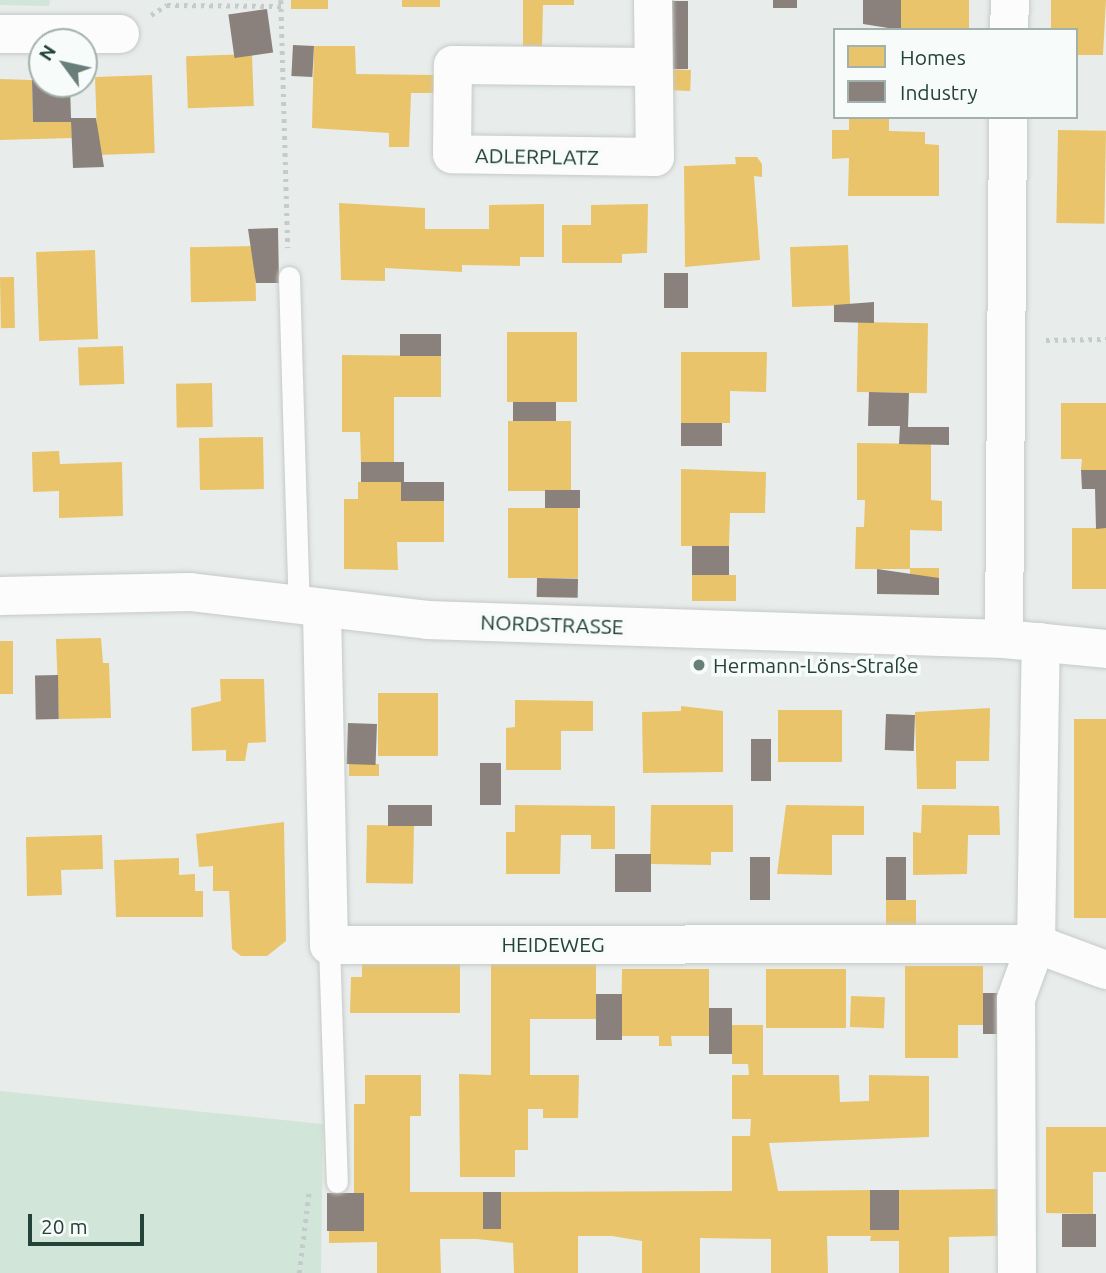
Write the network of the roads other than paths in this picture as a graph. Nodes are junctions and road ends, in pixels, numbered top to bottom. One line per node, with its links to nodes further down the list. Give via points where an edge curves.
1 (653, 0): 6 (street, ADLERPLATZ)
2 (1010, 0): 3 (street)
3 (1009, 28)
4 (0, 34): 5 (street)
5 (120, 34)
6 (653, 67): 6 (street, ADLERPLATZ, via 655,157 452,154 453,65)
7 (1008, 119): 11 (street)
8 (289, 277): 10 (lane)
9 (0, 596): 10 (street, NORDSTRASSE, via 190,592)
10 (311, 610): 11 (street, NORDSTRASSE); 15 (street)
11 (1004, 639): 12 (street, NORDSTRASSE)
12 (1041, 642): 13 (street, NORDSTRASSE); 14 (street)
13 (1106, 649)
14 (1036, 944): 15 (street, HEIDEWEG); 16 (street, HEIDEWEG); 18 (street, via 1016,999)
15 (328, 945): 17 (lane)
16 (1106, 970)
17 (337, 1182)
18 (1017, 1273)

